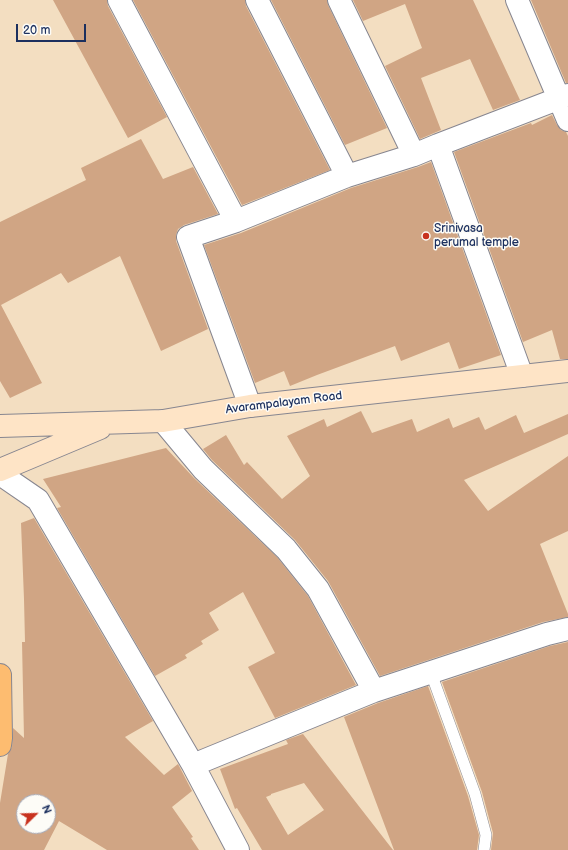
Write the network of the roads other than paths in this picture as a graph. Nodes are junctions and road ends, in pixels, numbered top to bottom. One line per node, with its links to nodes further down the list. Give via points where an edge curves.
1 (119, 0): 10 (street)
2 (257, 0): 9 (street)
3 (339, 0): 8 (street)
4 (517, 0): 5 (street)
5 (564, 97): 6 (street); 7 (street)
6 (568, 120)
7 (438, 145): 8 (street); 12 (street)
8 (414, 155): 9 (street)
9 (347, 176): 10 (street)
10 (236, 221): 13 (street, via 188,237)
11 (568, 371): 12 (main road, Avarampalayam Road)
12 (522, 376): 13 (main road, Avarampalayam Road)
13 (250, 406): 14 (main road, Avarampalayam Road)
14 (163, 421): 15 (main road, Avarampalayam Road); 22 (street, via 204,469 286,550 318,589)
15 (112, 423): 16 (main road, Avarampalayam Road); 17 (main road)
16 (0, 426)
17 (0, 470)
18 (0, 474): 24 (street, via 38,500)
19 (568, 629): 20 (street)
20 (431, 673): 22 (street); 26 (lane, via 475,794 486,835)
21 (0, 675): 23 (main road)
22 (374, 691): 24 (street)
23 (0, 745)
24 (193, 765): 25 (street)
25 (238, 850)
26 (484, 850)

